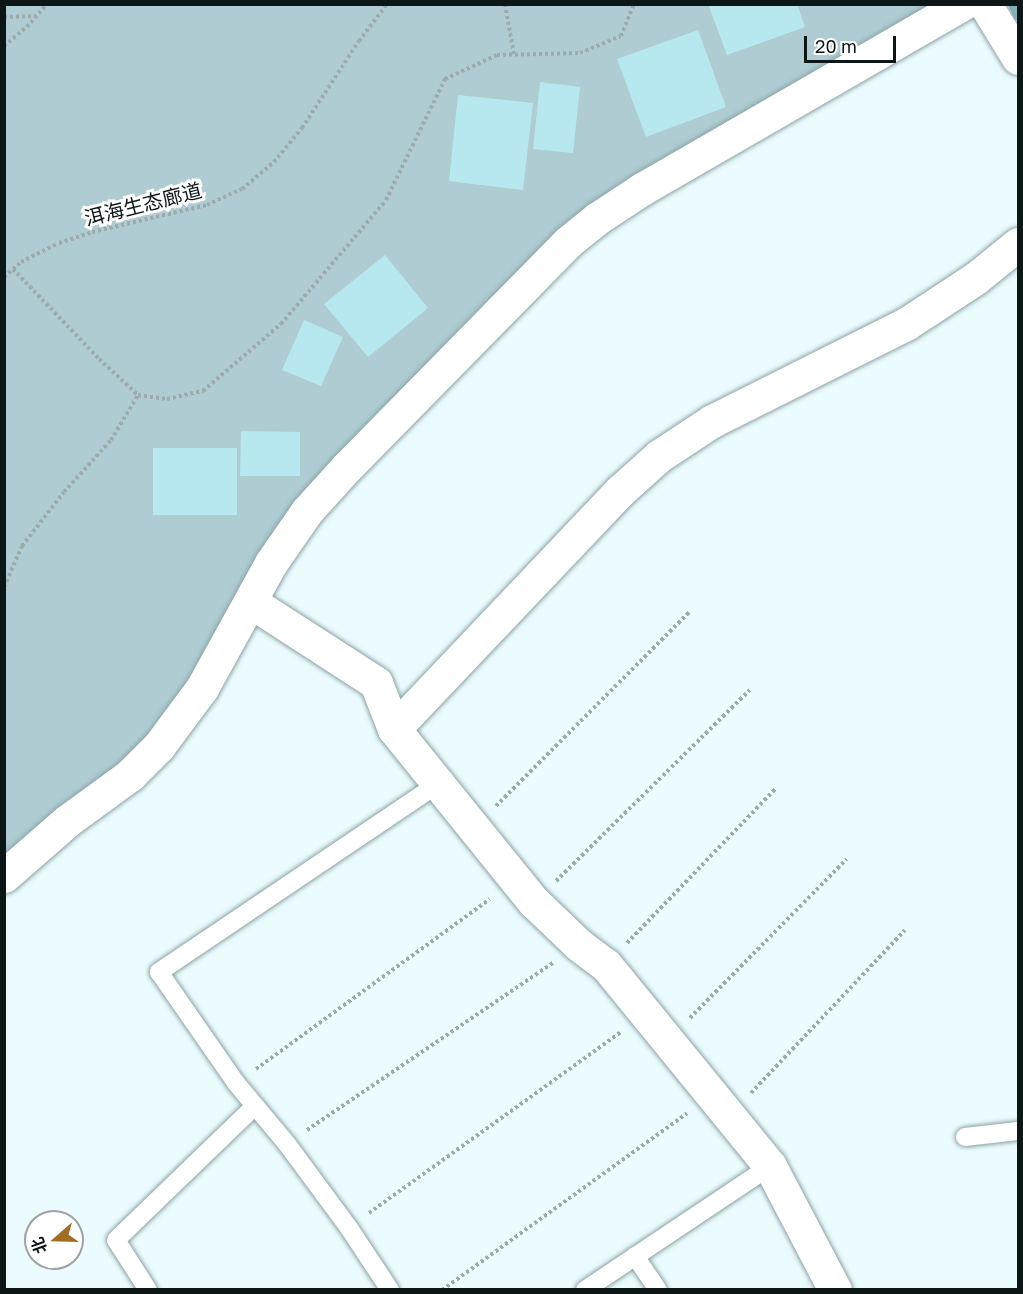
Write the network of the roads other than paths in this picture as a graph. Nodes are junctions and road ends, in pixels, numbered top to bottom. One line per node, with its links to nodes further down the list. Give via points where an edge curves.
1 (962, 4): 5 (street, via 642,189 568,242 307,511 271,563)
2 (985, 4): 3 (street)
3 (1018, 58)
4 (1018, 244): 6 (street, via 976,278 906,324 712,421 659,456)
5 (251, 602): 6 (street, via 376,683); 8 (street, via 202,688 159,746 130,775 67,821)
6 (394, 729): 7 (street)
7 (439, 783): 9 (lane, via 159,972); 12 (street, via 525,891 579,945 606,965)
8 (4, 876)
9 (255, 1106): 14 (lane, via 116,1240); 15 (lane, via 349,1228)
10 (1018, 1131): 11 (lane)
11 (965, 1137)
12 (770, 1166): 13 (lane); 18 (street)
13 (635, 1256): 16 (lane); 17 (lane)
14 (148, 1290)
15 (390, 1290)
16 (585, 1290)
17 (658, 1290)
18 (835, 1290)

